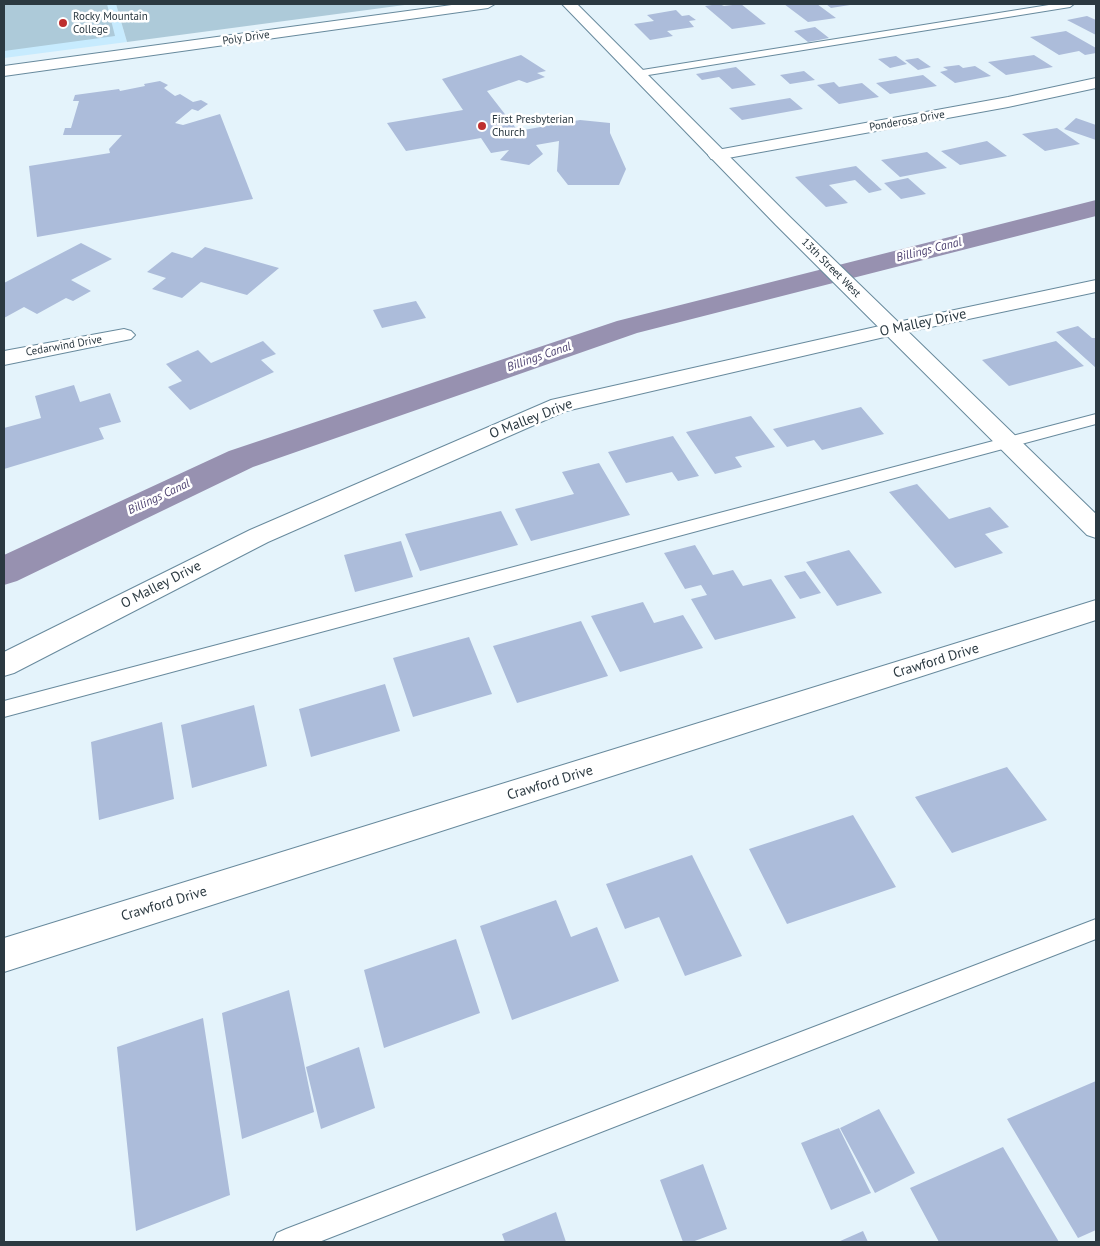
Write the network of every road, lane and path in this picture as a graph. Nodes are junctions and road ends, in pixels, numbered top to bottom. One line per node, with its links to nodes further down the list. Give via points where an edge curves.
1 (488, 4): 4 (street, Poly Drive)
2 (569, 4): 5 (street, 13th Street West)
3 (1070, 4): 5 (lane)
4 (4, 71)
5 (636, 74): 7 (street, 13th Street West)
6 (1096, 83): 7 (street, Ponderosa Drive)
7 (717, 155): 9 (street, 13th Street West)
8 (1096, 286): 9 (street, O Malley Drive)
9 (893, 329): 13 (street, 13th Street West); 16 (street, O Malley Drive, via 558,405 259,536)
10 (124, 335): 11 (street, Cedarwind Drive)
11 (4, 358)
12 (1096, 419): 13 (lane)
13 (1009, 443): 14 (street, 13th Street West); 17 (lane)
14 (1096, 529)
15 (1096, 610): 19 (street, Crawford Drive)
16 (4, 665)
17 (4, 709)
18 (1096, 929): 20 (lane)
19 (4, 955)
20 (286, 1242)

